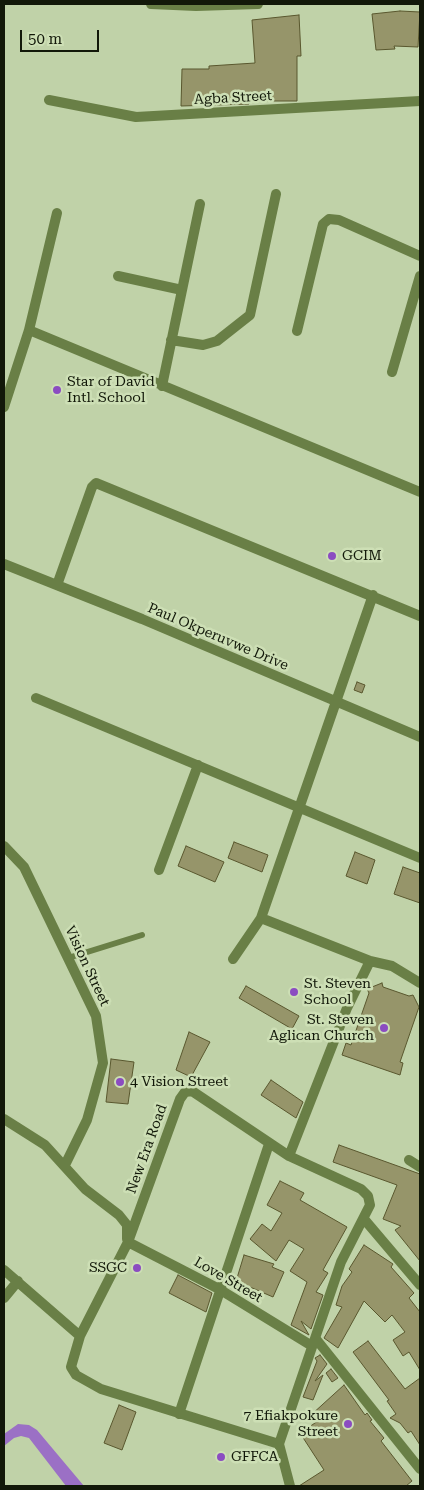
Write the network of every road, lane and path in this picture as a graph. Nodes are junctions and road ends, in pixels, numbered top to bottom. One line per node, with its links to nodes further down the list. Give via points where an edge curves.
1 (150, 4): 3 (street)
2 (258, 4): 3 (street)
3 (196, 5)
4 (50, 100): 5 (street, Agba Street, via 136,117)
5 (420, 101)
6 (276, 194): 15 (street, via 250,315 217,341 203,345)
7 (200, 204): 12 (street)
8 (57, 213): 13 (street)
9 (420, 256): 14 (street, via 339,220 329,219 323,224)
10 (118, 276): 12 (street)
11 (420, 276): 16 (street)
12 (182, 290): 15 (street)
13 (29, 330): 17 (street); 18 (street)
14 (297, 331)
15 (171, 340): 17 (street)
16 (392, 372)
17 (162, 386): 19 (street)
18 (4, 407)
19 (420, 492)
20 (4, 564): 21 (street, Paul Okperuvwe Drive)
21 (57, 585): 22 (street, via 96,483); 25 (street, Paul Okperuvwe Drive)
22 (373, 595): 23 (street); 25 (street)
23 (420, 616)
24 (36, 698): 27 (street)
25 (337, 703): 26 (street, Paul Okperuvwe Drive); 28 (street)
26 (420, 737)
27 (198, 765): 28 (street); 31 (street)
28 (300, 807): 30 (street); 32 (street)
29 (4, 846): 34 (street, Vision Street, via 24,867)
30 (420, 858)
31 (159, 870)
32 (261, 918): 35 (street); 36 (street)
33 (142, 935): 34 (lane)
34 (68, 958): 42 (street, Vision Street, via 96,1016 103,1063 87,1120)
35 (233, 960)
36 (370, 961): 37 (street, via 392,966); 40 (street, via 347,1008)
37 (420, 983)
38 (4, 1119): 42 (street, via 45,1145)
39 (269, 1144): 40 (street, New Era Road); 45 (street, New Era Road, via 192,1091 185,1092); 49 (street)
40 (289, 1156): 44 (street, New Era Road, via 361,1188 370,1205)
41 (409, 1160): 43 (street)
42 (65, 1165): 45 (street, via 85,1189 120,1215 127,1225)
43 (420, 1167)
44 (364, 1219): 48 (street); 52 (street, New Era Road, via 341,1262)
45 (128, 1242): 49 (street, Love Street); 51 (street, New Era Road)
46 (4, 1270): 47 (street)
47 (18, 1281): 50 (street); 51 (street)
48 (420, 1285)
49 (219, 1289): 52 (street, Love Street); 53 (street)
50 (4, 1298)
51 (80, 1336): 53 (street, New Era Road, via 72,1366 76,1375 101,1388)
52 (314, 1343): 54 (street, New Era Road); 55 (street, Love Street)
53 (180, 1414): 54 (street, New Era Road)
54 (279, 1444): 56 (street)
55 (420, 1469)
56 (290, 1486)

